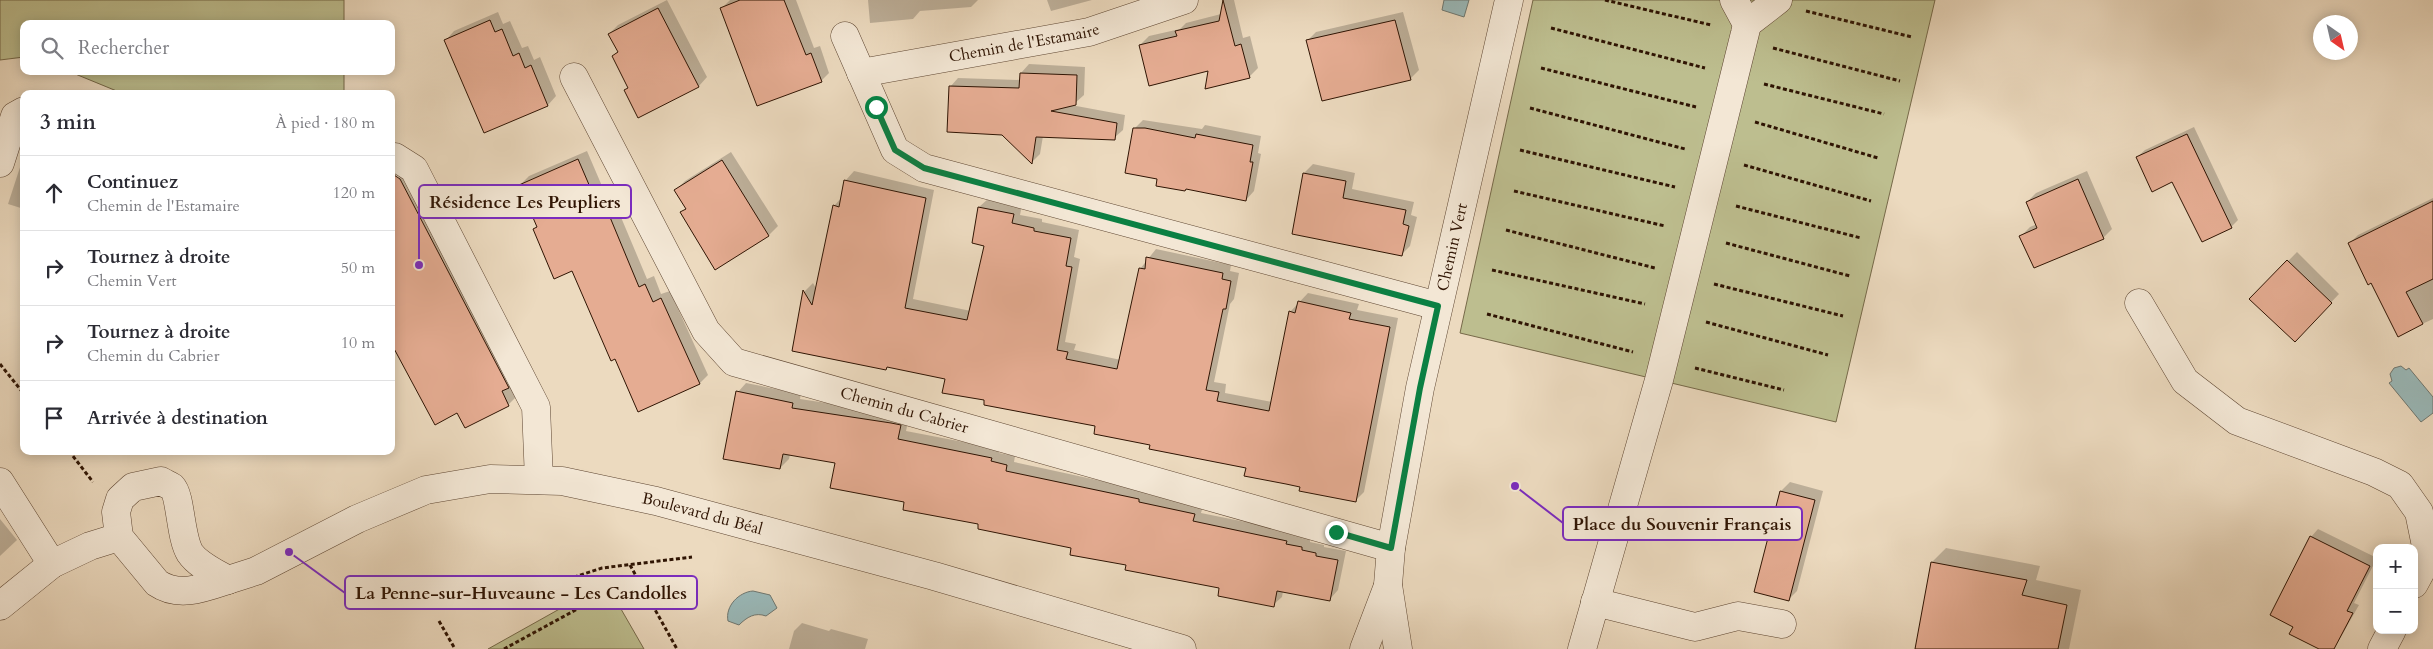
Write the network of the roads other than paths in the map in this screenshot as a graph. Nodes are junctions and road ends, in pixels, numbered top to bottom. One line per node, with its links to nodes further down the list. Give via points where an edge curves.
1 (1184, 0): 7 (street, Chemin de l'Estamaire, via 1089,32)
2 (1509, 0): 13 (street, Chemin Vert)
3 (1734, 0): 5 (street)
4 (1777, 2): 5 (street)
5 (1745, 32): 22 (street, via 1659,380)
6 (845, 36): 7 (street)
7 (861, 73): 13 (street, via 895,150 924,168)
8 (574, 77): 17 (street, Chemin du Cabrier, via 706,332 734,362)
9 (20, 113): 11 (street, via 15,116)
10 (395, 157): 14 (street, via 414,170 536,407)
11 (0, 163)
12 (2139, 303): 19 (street, via 2185,382 2237,421 2374,472 2400,485 2419,512 2426,546)
13 (1438, 306): 17 (street, Chemin Vert)
14 (539, 480): 20 (street, Boulevard du Béal, via 490,479 426,490 357,519 256,571); 26 (street, Boulevard du Béal, via 562,481 665,504 934,576)
15 (0, 482): 18 (street)
16 (119, 537): 18 (street); 20 (street, Boulevard du Béal, via 157,583 165,588 178,592); 20 (street, via 116,512 120,499 133,486 162,482 172,487 178,499 181,528 191,554)
17 (1391, 548): 21 (street, Chemin Vert)
18 (52, 564): 23 (street)
19 (2418, 577)
20 (228, 580)
21 (1388, 585): 27 (street, Chemin Vert); 28 (street, Chemin Vert)
22 (1595, 602): 24 (street, via 1695,627 1738,616); 29 (street)
23 (0, 606)
24 (1782, 624)
25 (2390, 634): 30 (street)
26 (1182, 649)
27 (1364, 649)
28 (1398, 649)
29 (1582, 649)
30 (2382, 649)

